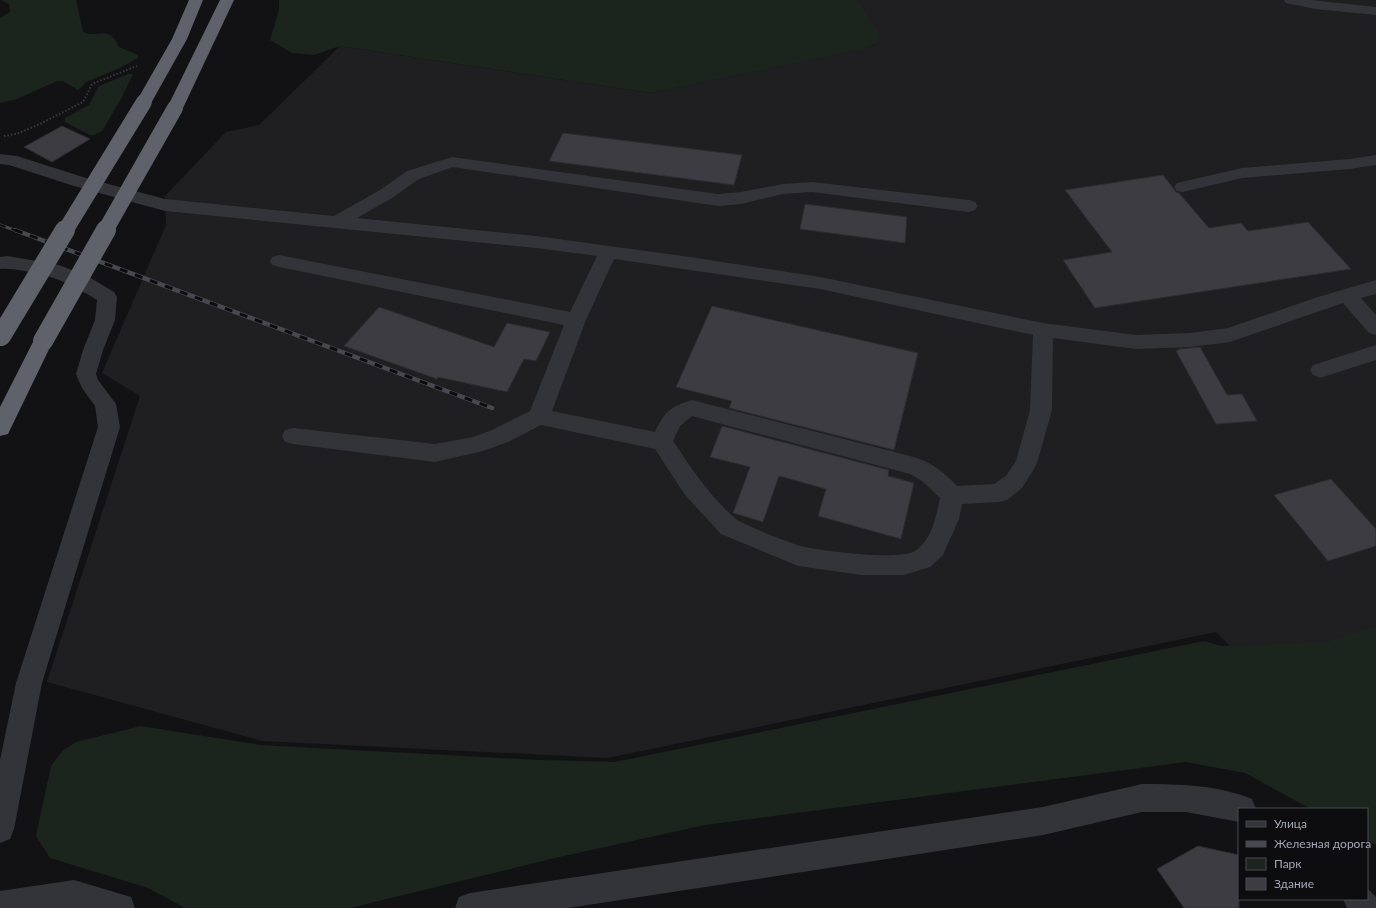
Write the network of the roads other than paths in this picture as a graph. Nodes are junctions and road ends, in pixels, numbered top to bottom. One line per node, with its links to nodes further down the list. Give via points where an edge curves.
1 (196, 0): 18 (highway, bridge, via 171,55 144,102)
2 (227, 0): 22 (highway, bridge, via 175,108 43,341)
3 (1291, 0): 4 (lane)
4 (1376, 11)
5 (0, 158): 9 (lane, via 165,205)
6 (1376, 160): 7 (lane, via 1242,173)
7 (1183, 187)
8 (969, 206): 9 (lane, via 812,187 718,200 452,162 413,174 386,194)
9 (339, 222): 10 (lane)
10 (608, 252): 15 (lane); 17 (lane, via 820,283)
11 (279, 261): 15 (lane)
12 (0, 263): 27 (lane, via 52,269 82,282 107,297 105,320 86,374 89,383 105,404 109,427 29,683)
13 (1376, 287): 14 (lane)
14 (1348, 296): 16 (lane); 17 (lane, via 1230,335 1190,340 1136,342)
15 (576, 320): 21 (lane)
16 (1376, 328)
17 (1043, 330): 25 (lane, via 1041,410 1026,463 1014,482 999,493)
18 (1, 338)
19 (1376, 352): 20 (lane)
20 (1320, 370)
21 (539, 416): 23 (lane, via 488,441 435,453); 24 (lane)
22 (0, 428)
23 (293, 436)
24 (662, 442): 25 (lane, via 666,429 675,416 692,408 919,468 933,476); 25 (lane, via 693,489 730,527 798,556 861,565 904,565 922,560 936,548 947,519)
25 (952, 495)
26 (1238, 808): 31 (lane, via 1186,798 1142,798 1043,821)
27 (0, 829)
28 (1359, 900): 32 (lane)
29 (0, 906): 30 (lane, via 74,895)
30 (120, 908)
31 (470, 908)
32 (1366, 908)

